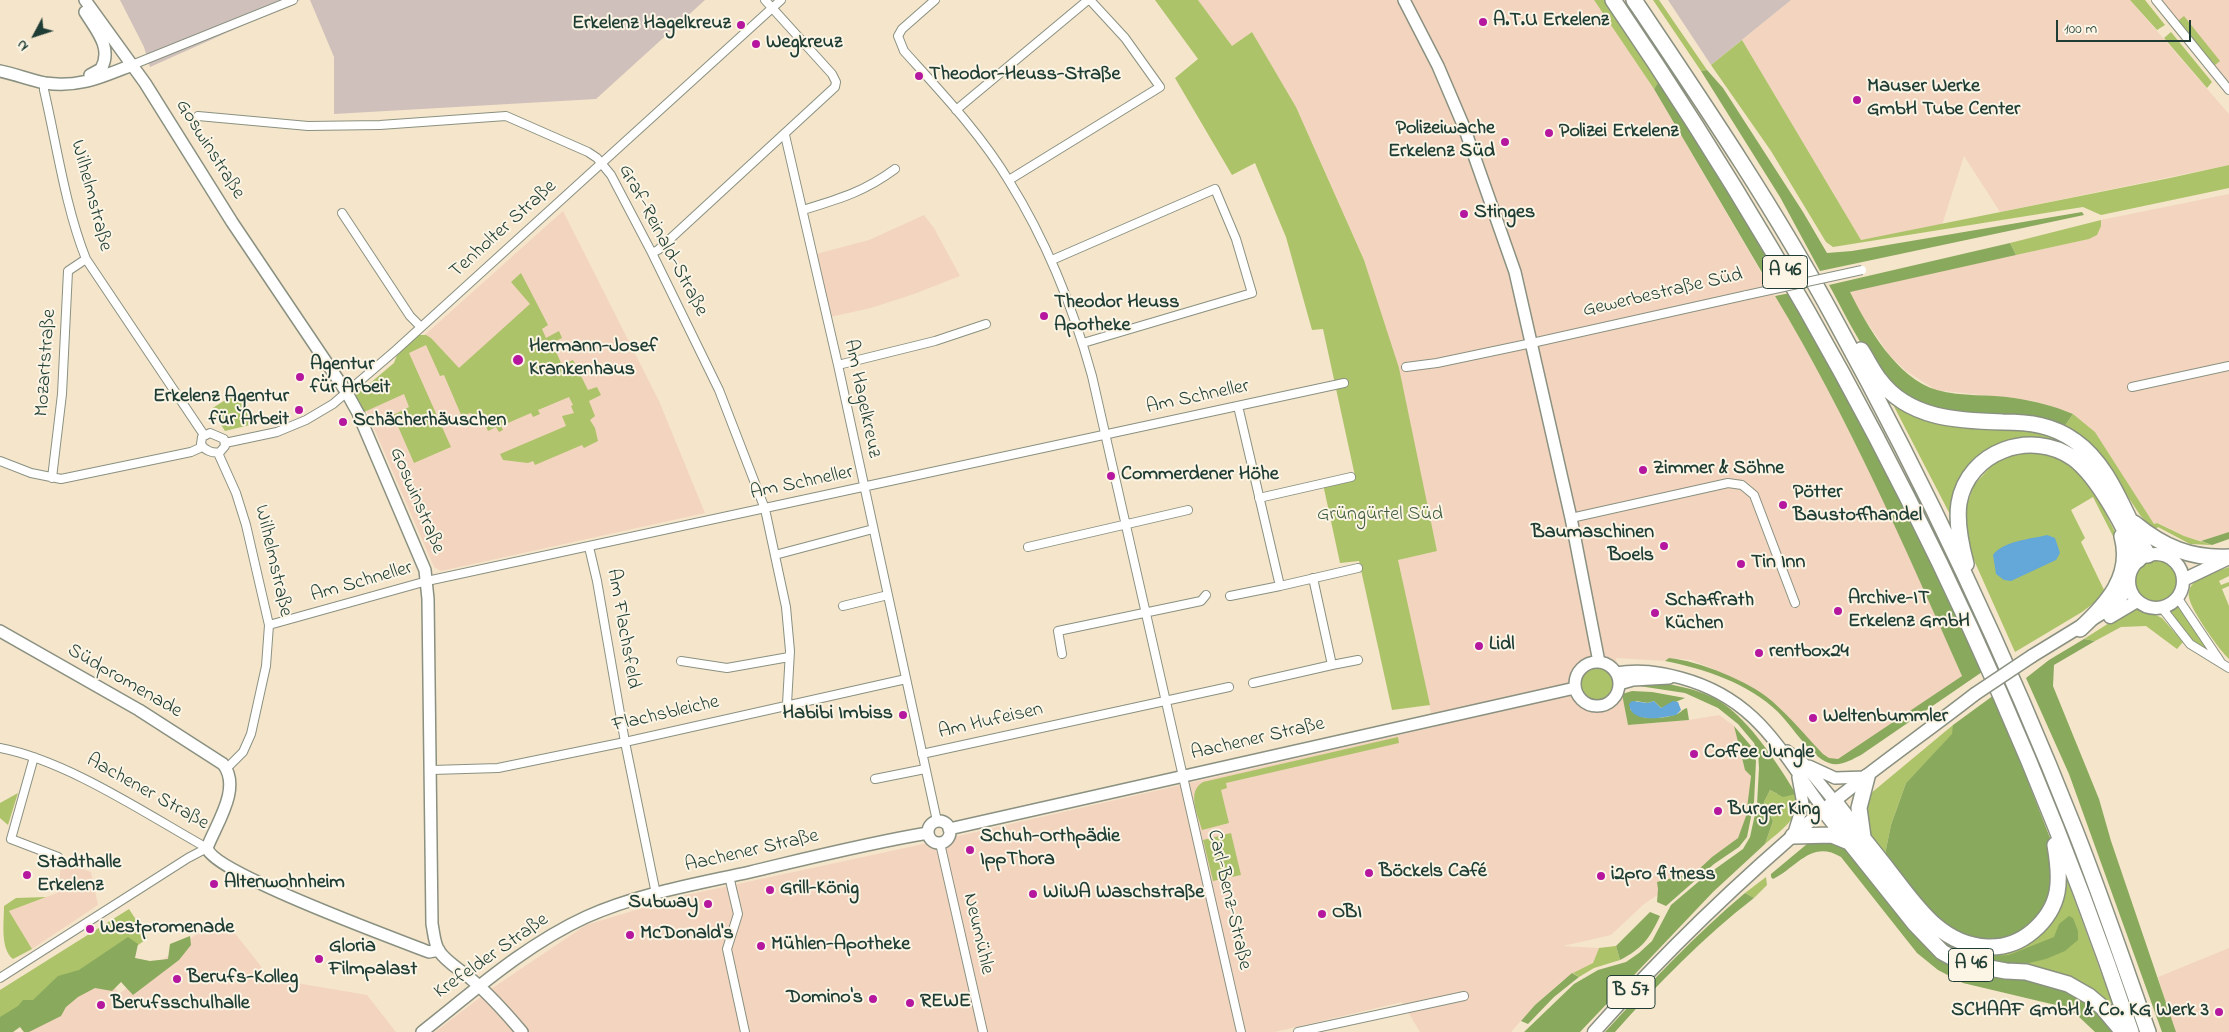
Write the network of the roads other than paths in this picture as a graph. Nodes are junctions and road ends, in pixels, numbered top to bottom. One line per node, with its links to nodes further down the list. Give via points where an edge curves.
1 (78, 0): 16 (main road, via 103,42 106,55 101,69 86,76)
2 (85, 0): 13 (main road, Goswinstraße)
3 (293, 0): 13 (street)
4 (764, 0): 12 (street)
5 (781, 0): 12 (street, Tenholter Straße)
6 (935, 0): 18 (street, via 898,36 904,51)
7 (1089, 0): 18 (street); 23 (street, via 1125,38 1160,88)
8 (1404, 0): 34 (main road, via 1438,66 1465,130 1515,272)
9 (1613, 0): 108 (highway, A 46, via 1759,225 1839,365 1938,555)
10 (1634, 0): 30 (highway, A 46, via 1715,120)
11 (2156, 0): 17 (street)
12 (772, 8): 20 (street, via 836,82 828,94); 21 (street, Tenholter Straße)
13 (132, 64): 16 (main road); 40 (main road, Goswinstraße, via 232,222)
14 (0, 71): 15 (main road)
15 (44, 83): 16 (main road); 27 (street, Wilhelmstraße, via 66,190)
16 (84, 83)
17 (2229, 90)
18 (956, 110): 23 (street)
19 (198, 116): 21 (street, Graf-Reinald-Straße, via 308,126 380,125 506,116 588,152)
20 (784, 135): 24 (street, Am Hagelkreuz); 26 (street)
21 (601, 162): 26 (street, Graf-Reinald-Straße); 32 (street, Tenholter Straße)
22 (895, 169): 24 (street, via 855,194)
23 (1009, 180): 28 (street)
24 (803, 210): 35 (street, Am Hagelkreuz)
25 (342, 213): 32 (street)
26 (652, 253): 52 (street, Graf-Reinald-Straße, via 719,390)
27 (86, 259): 42 (street, Wilhelmstraße); 49 (street, Mozartstraße, via 68,271 62,394)
28 (1052, 260): 33 (street); 33 (street, via 1215,189 1236,239 1252,293)
29 (1862, 270): 34 (street, Gewerbestraße Süd, bridge)
30 (1834, 318): 55 (highway, A 46, via 1856,341 1883,384 1913,407 1947,419 2025,422 2069,437 2087,450 2104,474); 69 (highway, A 46)
31 (986, 324): 35 (street, via 935,341)
32 (420, 327): 40 (street, Tenholter Straße)
33 (1083, 343): 43 (street)
34 (1532, 343): 37 (street, Gewerbestraße Süd); 54 (main road)
35 (838, 365): 50 (street, Am Hagelkreuz)
36 (2229, 366): 39 (street)
37 (1406, 367)
38 (1344, 383): 41 (street, Am Schneller)
39 (2132, 387)
40 (347, 393): 44 (street, Tenholter Straße, via 292,427); 66 (main road, Goswinstraße)
41 (1238, 406): 43 (street, Am Schneller); 51 (street)
42 (204, 435): 44 (street, via 221,436); 45 (street)
43 (1104, 435): 50 (street, Am Schneller); 56 (street)
44 (225, 443): 46 (street)
45 (202, 447): 46 (street); 49 (street, via 121,468)
46 (218, 453): 79 (street, Wilhelmstraße, via 246,525)
47 (0, 461): 49 (street)
48 (1351, 476): 51 (street)
49 (52, 478)
50 (864, 488): 52 (street, Am Schneller); 57 (street, Am Hagelkreuz)
51 (1259, 498): 67 (street)
52 (765, 509): 58 (street, Am Schneller); 60 (street, Graf-Reinald-Straße)
53 (1188, 510): 56 (street)
54 (1571, 518): 75 (street, via 1728,483 1742,485 1754,495); 86 (main road)
55 (2124, 521): 61 (highway); 62 (highway, via 2158,542 2186,554); 69 (highway, via 2083,466 2068,455 2034,444 1998,452 1973,473 1960,503 1961,545); 80 (highway, via 2126,549 2118,585 2107,603)
56 (1126, 525): 59 (street); 78 (street)
57 (873, 530): 60 (street); 70 (street, Am Hagelkreuz)
58 (589, 547): 66 (street, Am Schneller); 97 (street, Am Flachsfeld)
59 (1028, 547)
60 (774, 555): 83 (street, Graf-Reinald-Straße, via 786,607)
61 (2143, 557): 64 (main road, via 2164,555 2171,559); 68 (main road, B 57, via 2129,574)
62 (2229, 557): 64 (main road)
63 (1358, 568): 65 (street)
64 (2182, 576): 73 (main road, via 2182,588)
65 (1313, 578): 67 (street); 88 (street)
66 (427, 581): 79 (street, Am Schneller); 104 (main road, Goswinstraße)
67 (1280, 586): 72 (street)
68 (2129, 588): 74 (main road); 80 (main road, B 57, via 2112,607)
69 (1973, 594): 136 (highway, A 46, via 2075,829)
70 (888, 595): 76 (street); 91 (street, Am Hagelkreuz)
71 (1206, 595): 78 (street, via 1201,601)
72 (1230, 596)
73 (2177, 597): 77 (main road); 87 (street)
74 (2137, 600): 77 (main road, via 2148,607); 80 (main road, B 57, via 2102,621)
75 (1795, 603)
76 (843, 606)
77 (2162, 608): 87 (street, via 2190,644)
78 (1144, 613): 82 (street, via 1058,631); 95 (street)
79 (269, 625): 102 (street, Wilhelmstraße, via 266,666 251,734 243,752)
80 (2080, 629): 106 (main road, B 57, bridge, via 1975,694)
81 (0, 631): 102 (main road, Südpromenade, via 139,710)
82 (1062, 654)
83 (789, 657): 85 (street, via 728,668); 96 (street, Graf-Reinald-Straße)
84 (1358, 660): 88 (street)
85 (682, 661)
86 (1599, 662): 90 (main road, via 1609,665); 94 (main road, via 1590,662 1580,670)
87 (2221, 662): 89 (street)
88 (1332, 665): 92 (street)
89 (2229, 668)
90 (1618, 678): 94 (main road, via 1617,693 1611,702 1597,706 1583,701); 101 (main road, via 1680,678 1728,696)
91 (906, 679): 96 (street, Flachsbleiche); 99 (street, Am Hagelkreuz)
92 (1253, 683)
93 (1229, 687): 95 (street)
94 (1575, 688): 105 (main road, Aachener Straße)
95 (1165, 701): 99 (street, Am Hufeisen); 105 (street)
96 (787, 704): 97 (street, Flachsbleiche)
97 (625, 742): 104 (street, Flachsbleiche, via 498,768); 119 (street, Am Flachsfeld)
98 (0, 748): 100 (street, Aachener Straße)
99 (922, 754): 103 (street, Am Hagelkreuz)
100 (34, 757): 116 (street, Aachener Straße, via 83,778); 117 (street, via 11,839)
101 (1799, 767): 106 (main road, via 1835,778); 109 (main road); 113 (main road, via 1803,804)
102 (226, 769): 116 (main road, via 230,779 228,797)
103 (925, 769): 107 (street); 110 (street, Am Hagelkreuz)
104 (432, 770): 121 (main road, Goswinstraße, via 432,924)
105 (1183, 776): 111 (main road, Aachener Straße); 130 (street, Carl-Benz-Straße)
106 (1867, 777): 109 (main road, B 57); 114 (highway, via 1859,808)
107 (875, 779)
108 (2037, 781): 114 (highway, via 2055,841 2060,872 2058,891 2045,920 2008,946 1993,948 1966,944 1939,930); 135 (highway, A 46)
109 (1830, 806): 113 (main road, B 57); 114 (highway)
110 (937, 821): 111 (main road, via 945,823); 112 (main road, via 929,827)
111 (949, 829): 115 (main road, via 948,838)
112 (928, 834): 115 (main road, via 933,842); 118 (main road, Aachener Straße)
113 (1794, 836): 114 (highway, via 1832,834); 133 (main road, B 57, via 1676,946)
114 (1858, 841): 134 (highway, A 46, via 1915,924 1947,955 1962,963 2034,974 2068,984 2096,1001)
115 (940, 843): 129 (street, Neumühle)
116 (207, 848): 121 (main road, Aachener Straße, via 213,857 256,882 429,952); 122 (street)
117 (58, 857)
118 (729, 876): 119 (main road, Aachener Straße); 128 (street, via 738,914 726,948)
119 (656, 894): 120 (main road, Aachener Straße)
120 (586, 917): 123 (main road, Krefelder Straße, via 538,945)
121 (438, 950): 123 (main road)
122 (0, 978)
123 (480, 986): 126 (main road, Krefelder Straße); 127 (main road)
124 (1464, 996): 125 (street)
125 (1341, 1022): 131 (street); 132 (street)
126 (422, 1032)
127 (522, 1032)
128 (745, 1032)
129 (983, 1032)
130 (1241, 1032)
131 (1298, 1032)
132 (1344, 1032)
133 (1594, 1032)
134 (2123, 1032)
135 (2130, 1032)
136 (2148, 1032)

